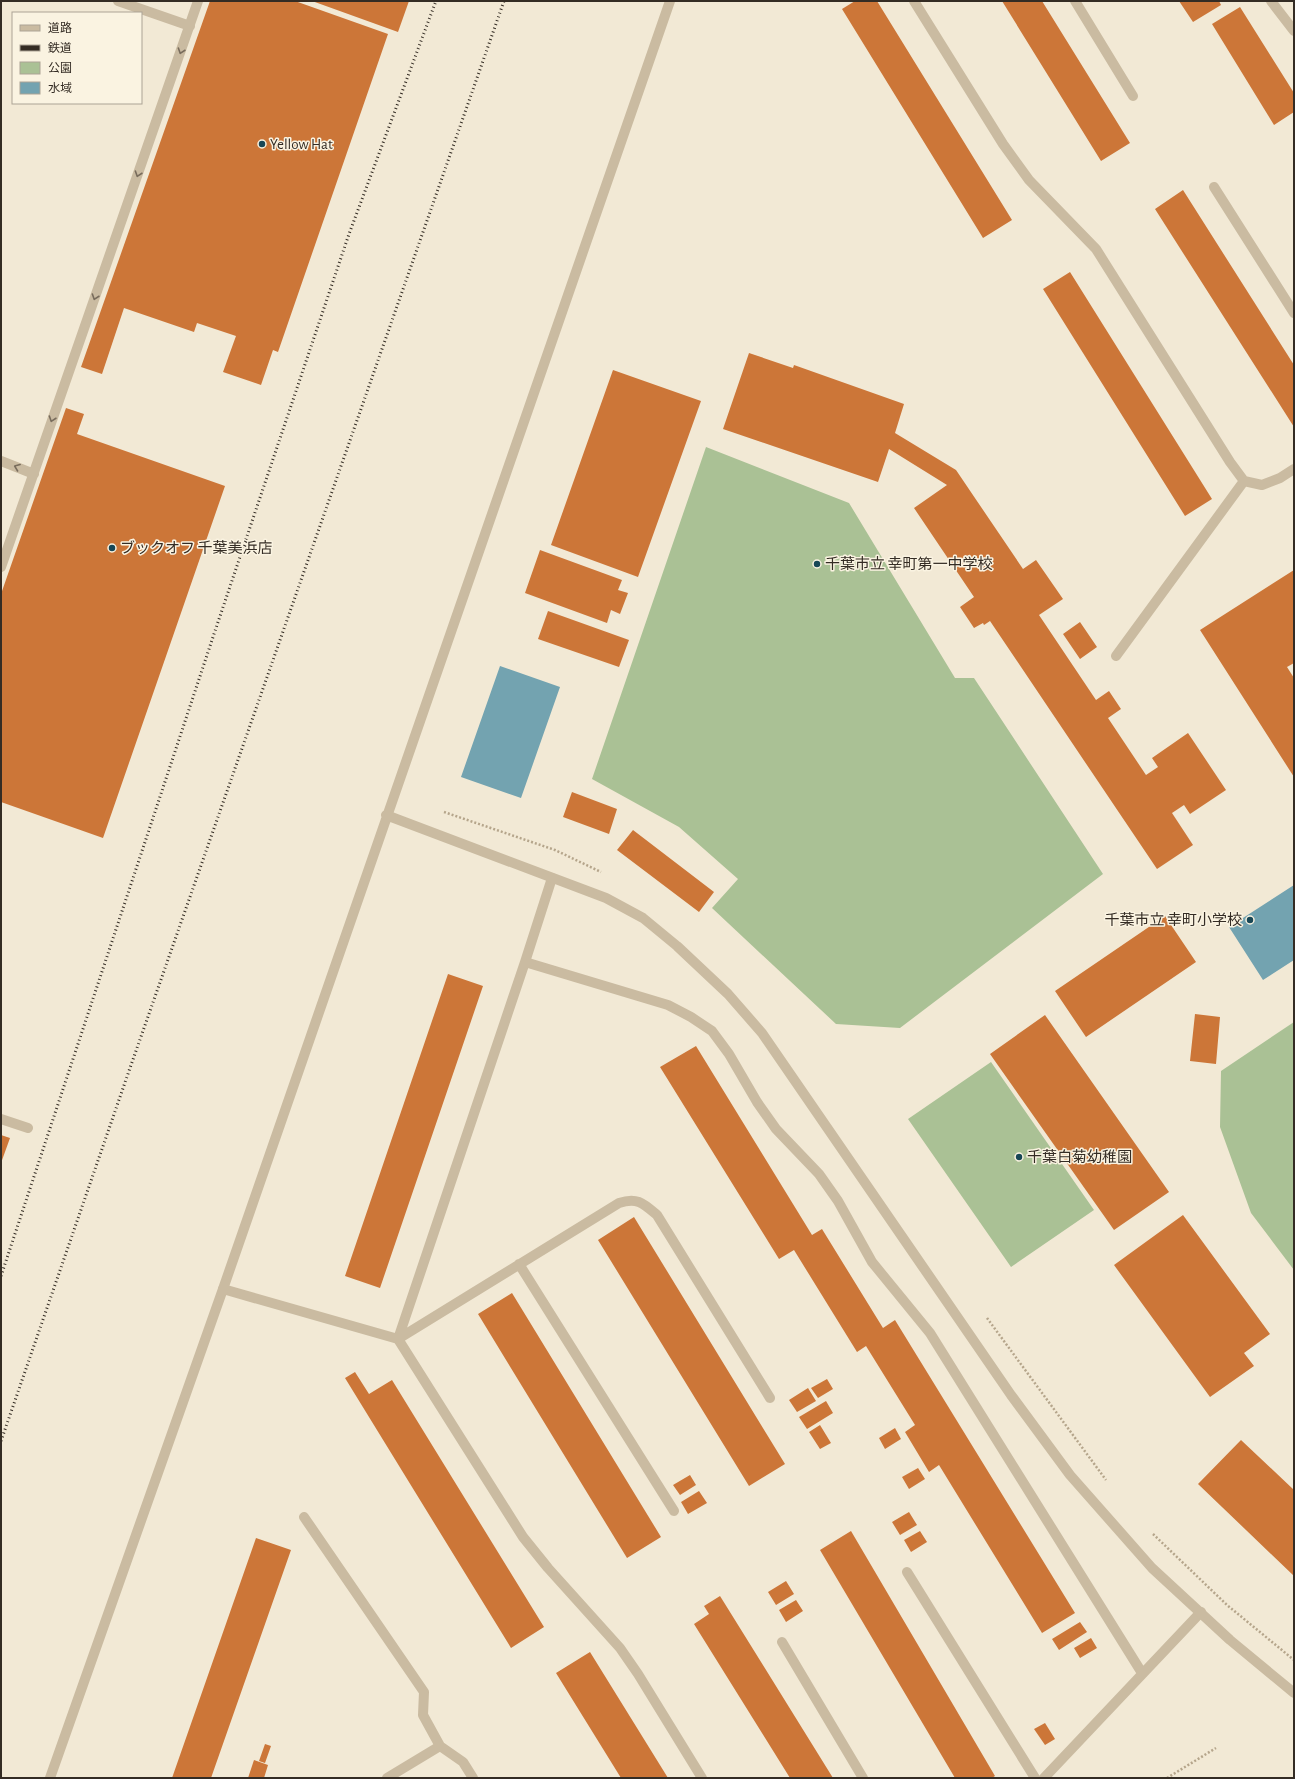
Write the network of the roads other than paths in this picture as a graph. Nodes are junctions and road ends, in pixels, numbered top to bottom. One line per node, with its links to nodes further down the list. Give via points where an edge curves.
1 (118, 1): 7 (street)
2 (198, 1): 7 (street)
3 (670, 1): 18 (street)
4 (914, 1): 15 (street, via 1003,144 1029,180 1096,250)
5 (1075, 1): 9 (street)
6 (1271, 1): 8 (street)
7 (190, 26): 14 (street, one-way to 14)
8 (1294, 31)
9 (1133, 96)
10 (1214, 187): 11 (street)
11 (1294, 313)
12 (1, 461): 14 (street, one-way to 12)
13 (1294, 469): 15 (street, via 1262,485)
14 (34, 474): 16 (street)
15 (1244, 481): 17 (street)
16 (1, 568)
17 (1116, 656)
18 (386, 815): 19 (street); 24 (street)
19 (552, 878): 20 (street); 30 (street, via 606,898 643,918 728,994 762,1034 1011,1395 1070,1475 1152,1568)
20 (525, 962): 25 (street); 32 (street, via 668,1005 712,1031 776,1129 819,1174 838,1201 872,1262 930,1333)
21 (1, 1119): 22 (street)
22 (28, 1128)
23 (519, 1264): 25 (street); 26 (street, via 618,1203 630,1200 644,1204 657,1215); 27 (street)
24 (223, 1289): 25 (street); 35 (street)
25 (398, 1339): 38 (street, via 523,1537 620,1648)
26 (770, 1398)
27 (674, 1511)
28 (304, 1517): 34 (street, via 424,1692 423,1715)
29 (907, 1572): 40 (street)
30 (1201, 1612): 32 (street); 33 (street, via 1230,1640)
31 (782, 1642): 39 (street)
32 (1142, 1673): 41 (street)
33 (1294, 1693)
34 (440, 1746): 36 (street); 37 (street, via 463,1762)
35 (50, 1778)
36 (387, 1778)
37 (473, 1778)
38 (702, 1778)
39 (863, 1778)
40 (1034, 1778)
41 (1044, 1778)

